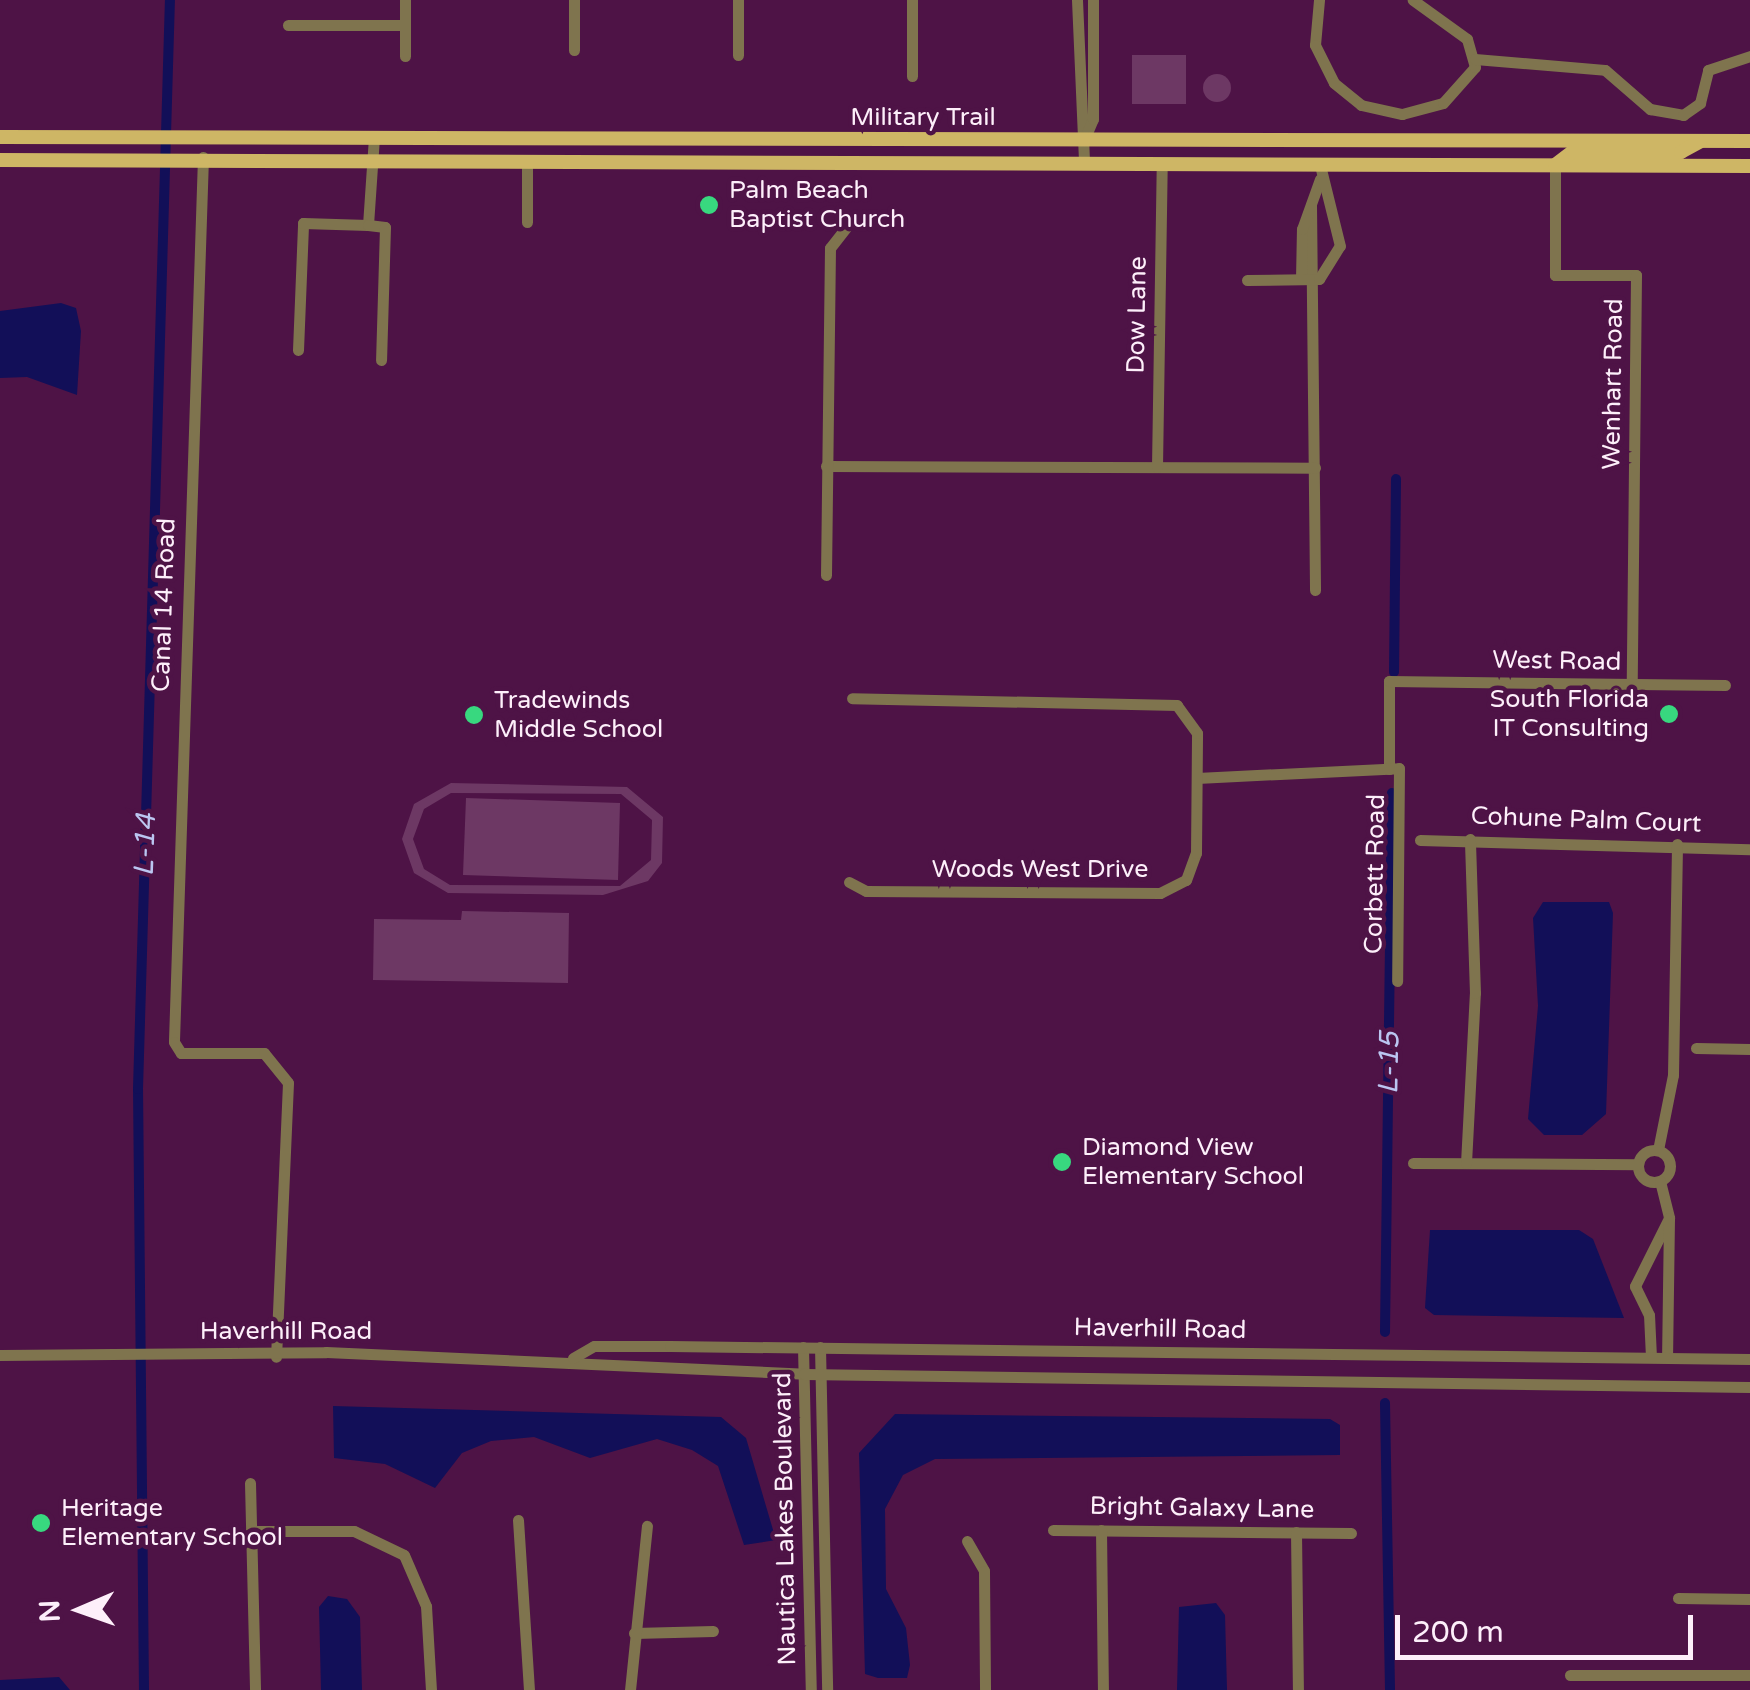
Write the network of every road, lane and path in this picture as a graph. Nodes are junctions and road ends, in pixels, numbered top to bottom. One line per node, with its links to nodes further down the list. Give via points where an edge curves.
1 (405, 0): 10 (street)
2 (574, 0): 11 (street)
3 (738, 0): 12 (street)
4 (912, 0): 16 (street)
5 (1077, 0): 19 (street)
6 (1092, 0): 19 (street)
7 (1318, 0): 15 (street, via 1314,31 1326,72 1374,110 1402,114 1442,103 1469,80)
8 (1413, 0): 15 (street, via 1466,39)
9 (288, 25): 10 (street)
10 (405, 25): 13 (street)
11 (574, 50)
12 (738, 55)
13 (405, 56)
14 (1750, 56): 15 (street, via 1708,70 1700,103 1684,115 1650,109 1613,72)
15 (1475, 59)
16 (912, 76)
17 (374, 136): 18 (main road, Military Trail); 19 (main road, Military Trail); 25 (street)
18 (0, 137)
19 (1084, 140): 22 (main road, Military Trail); 26 (street)
20 (1700, 141): 21 (main road, Military Trail); 22 (main road, Military Trail); 29 (main road, via 1681,152 1572,152)
21 (1750, 141)
22 (1547, 142): 30 (main road, via 1538,154 1444,156)
23 (203, 156): 24 (main road, Military Trail); 25 (main road, Military Trail); 71 (street, Canal 14 Road, via 174,1042 182,1052 264,1053 288,1084)
24 (0, 160)
25 (374, 162): 27 (main road, Military Trail); 34 (street)
26 (1084, 162): 27 (main road, Military Trail); 28 (main road, Military Trail)
27 (527, 163): 33 (street)
28 (1162, 164): 32 (main road, Military Trail); 43 (street, Dow Lane)
29 (1555, 165): 30 (main road, Military Trail); 31 (main road, Military Trail); 48 (street, Wenhart Road, via 1555,274 1636,275)
30 (1426, 166): 32 (main road, Military Trail)
31 (1750, 166)
32 (1320, 172): 36 (street); 37 (street, via 1342,229)
33 (527, 222)
34 (368, 224): 40 (street, via 302,224); 41 (street, via 385,227)
35 (849, 224): 42 (street, via 830,248)
36 (1307, 252): 37 (street); 39 (street)
37 (1332, 259): 39 (street)
38 (1247, 280): 39 (street)
39 (1307, 280): 44 (street)
40 (298, 350)
41 (381, 360)
42 (826, 466): 43 (street); 45 (street)
43 (1157, 467): 44 (street)
44 (1315, 468): 46 (street)
45 (826, 575)
46 (1315, 590)
47 (1389, 681): 48 (street, West Road); 51 (street, Corbett Road)
48 (1632, 684): 49 (street, West Road)
49 (1725, 685)
50 (852, 698): 52 (street, Woods West Drive, via 1163,700 1195,726)
51 (1394, 768): 52 (street); 58 (street, Corbett Road)
52 (1197, 778): 57 (street, Woods West Drive, via 1196,860 1168,891 872,891)
53 (1420, 840): 54 (street, Cohune Palm Court)
54 (1470, 840): 55 (street, Cohune Palm Court); 63 (street, via 1475,994)
55 (1677, 844): 56 (street, Cohune Palm Court); 61 (street, via 1672,1076)
56 (1750, 849)
57 (849, 882)
58 (1397, 981)
59 (1696, 1048): 60 (street)
60 (1750, 1049)
61 (1658, 1150): 64 (street); 65 (street, via 1670,1162)
62 (1413, 1163): 63 (street)
63 (1466, 1163): 64 (street)
64 (1638, 1164): 65 (street, via 1644,1178)
65 (1660, 1181): 66 (street)
66 (1669, 1218): 72 (street, via 1635,1286 1650,1315); 73 (street)
67 (804, 1346): 68 (street, Haverhill Road); 74 (street, Haverhill Road, via 594,1346); 76 (street, Nautica Lakes Boulevard)
68 (820, 1347): 69 (street, Haverhill Road); 77 (street, Nautica Lakes Boulevard)
69 (1385, 1354): 72 (street, Haverhill Road); 78 (street)
70 (0, 1355): 71 (street, Haverhill Road)
71 (276, 1357): 74 (street, Haverhill Road)
72 (1651, 1357): 73 (street, Haverhill Road)
73 (1667, 1357): 75 (street, Haverhill Road)
74 (573, 1358): 76 (street, Haverhill Road, via 599,1368)
75 (1750, 1360)
76 (804, 1374): 77 (street, Haverhill Road); 99 (street, Nautica Lakes Boulevard)
77 (820, 1374): 78 (street, Haverhill Road); 100 (street, Nautica Lakes Boulevard)
78 (1384, 1382): 79 (street, Haverhill Road)
79 (1750, 1387)
80 (250, 1483): 85 (street)
81 (518, 1520): 97 (street)
82 (646, 1526): 92 (street)
83 (1053, 1530): 84 (street, Bright Galaxy Lane)
84 (1101, 1530): 86 (street, Bright Galaxy Lane); 102 (street)
85 (251, 1531): 95 (street); 96 (street, via 354,1531 404,1555 426,1606)
86 (1296, 1532): 87 (street, Bright Galaxy Lane); 103 (street)
87 (1351, 1533)
88 (967, 1541): 101 (street, via 984,1572)
89 (1678, 1598): 90 (street)
90 (1750, 1599)
91 (713, 1631): 92 (street)
92 (634, 1633): 98 (street)
93 (1570, 1675): 94 (street)
94 (1750, 1675)
95 (255, 1690)
96 (431, 1690)
97 (529, 1690)
98 (630, 1690)
99 (811, 1690)
100 (827, 1690)
101 (985, 1690)
102 (1104, 1690)
103 (1298, 1690)

